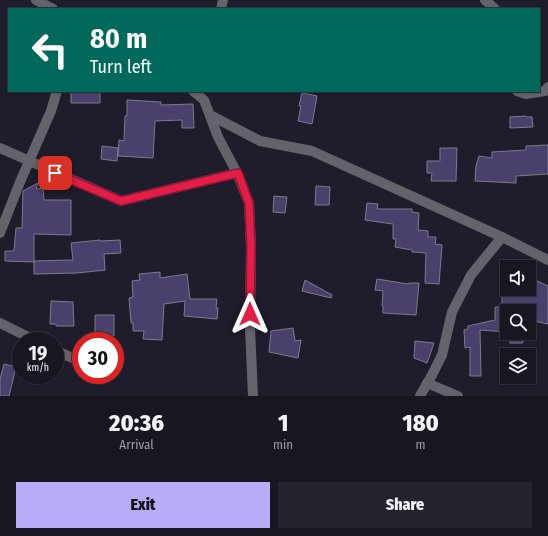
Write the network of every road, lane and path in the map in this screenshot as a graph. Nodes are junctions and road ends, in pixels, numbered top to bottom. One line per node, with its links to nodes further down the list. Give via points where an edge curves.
1 (36, 0): 3 (street)
2 (485, 0): 4 (street)
3 (51, 8)
4 (494, 8)
5 (548, 87): 11 (street)
6 (57, 92): 15 (street)
7 (194, 92): 12 (street)
8 (209, 92): 12 (street)
9 (521, 92): 10 (street)
10 (539, 92)
11 (540, 92)
12 (204, 100): 13 (street)
13 (210, 115): 16 (street, via 218,137); 18 (street, via 260,141 312,151)
14 (0, 148): 15 (street)
15 (29, 162): 16 (street, via 121,201); 17 (street)
16 (238, 173): 23 (street, via 249,203)
17 (0, 234)
18 (502, 237): 19 (street); 22 (street, via 471,275 452,312 442,355)
19 (548, 260)
20 (0, 323): 21 (street)
21 (18, 332)
22 (427, 383): 24 (street); 25 (street)
23 (253, 396)
24 (420, 396)
25 (458, 396)

